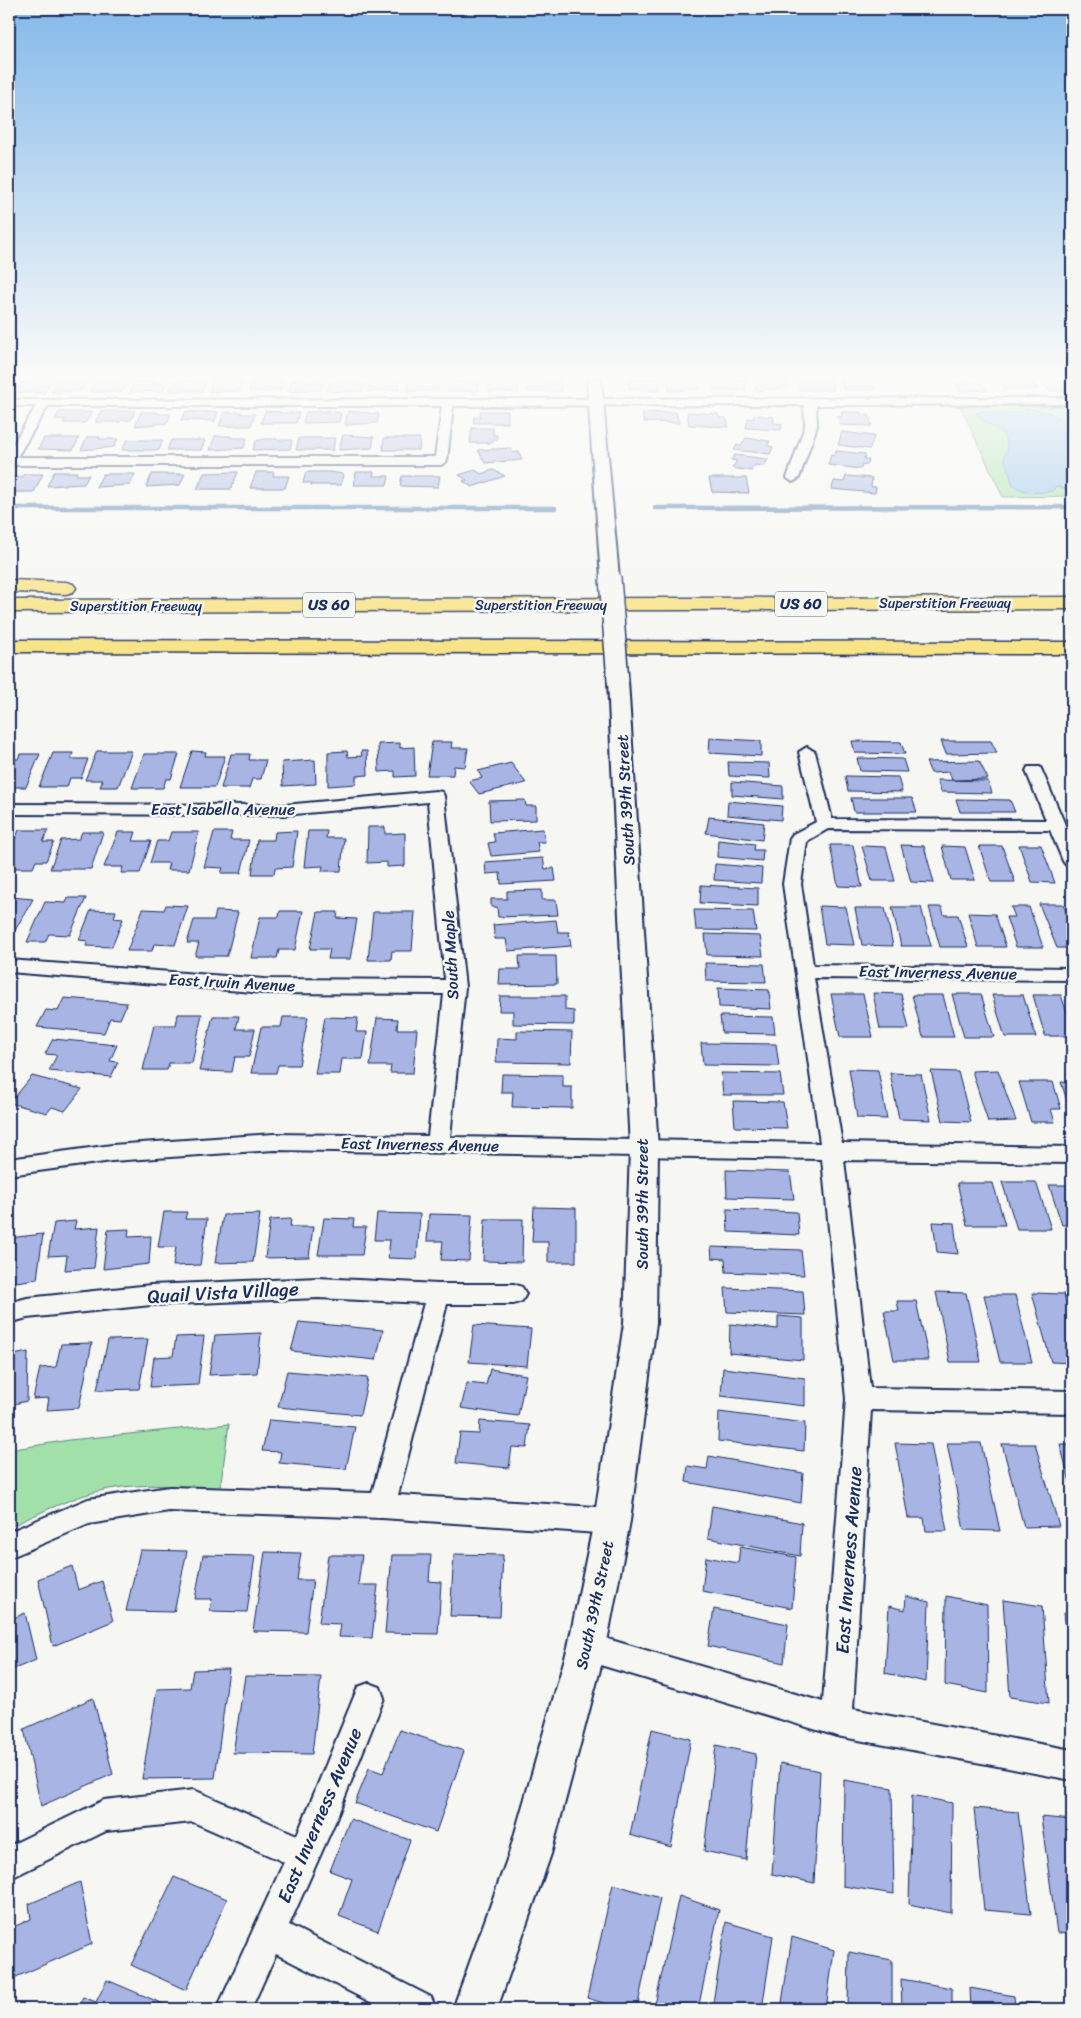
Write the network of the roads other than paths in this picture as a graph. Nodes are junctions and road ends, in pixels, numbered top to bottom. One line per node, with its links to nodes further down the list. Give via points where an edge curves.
1 (602, 473): 24 (street, South 39th Street, bridge, via 618,681)
2 (795, 473): 3 (street)
3 (793, 478)
4 (9, 586): 6 (highway)
5 (1065, 603): 6 (highway, Superstition Freeway / US 60)
6 (650, 604): 7 (highway, Superstition Freeway / US 60)
7 (9, 606)
8 (9, 646): 9 (highway)
9 (386, 646): 10 (highway); 11 (highway, via 291,659)
10 (1072, 649)
11 (9, 665)
12 (807, 752): 16 (street)
13 (1034, 771): 17 (street)
14 (436, 796): 15 (street, East Isabella Avenue, via 284,810); 22 (street, South Maple)
15 (9, 809)
16 (825, 824): 17 (street, East Inverness Avenue); 20 (street, East Inverness Avenue, via 799,838 792,884)
17 (1056, 825): 18 (street)
18 (1072, 861)
19 (11, 971): 22 (street, East Irwin Avenue, via 264,986)
20 (804, 971): 21 (street, East Inverness Avenue); 25 (street, East Inverness Avenue)
21 (1072, 974)
22 (455, 987): 23 (street, South Maple)
23 (438, 1144): 24 (street, East Inverness Avenue); 27 (street, East Inverness Avenue, via 274,1142 112,1153)
24 (644, 1149): 25 (street, East Inverness Avenue); 34 (street, South 39th Street, via 640,1322)
25 (832, 1150): 26 (street, East Inverness Avenue); 31 (street, East Inverness Avenue)
26 (1072, 1155)
27 (9, 1167)
28 (438, 1294): 29 (street, Quail Vista Village); 30 (street, Quail Vista Village, via 318,1288 151,1295 27,1308); 33 (street)
29 (514, 1294)
30 (9, 1313)
31 (859, 1399): 32 (street); 38 (street, East Inverness Avenue)
32 (1072, 1402)
33 (382, 1506): 34 (street); 35 (street, via 169,1499 88,1512)
34 (612, 1521): 36 (street, South 39th Street)
35 (9, 1544)
36 (587, 1648): 38 (street); 45 (street, South 39th Street, via 530,1854)
37 (369, 1698): 40 (street, East Inverness Avenue)
38 (837, 1721): 39 (street)
39 (1072, 1765)
40 (304, 1855): 41 (street, via 194,1806 104,1816); 42 (street, East Inverness Avenue)
41 (9, 1863)
42 (269, 1933): 43 (street, East Inverness Avenue); 44 (street)
43 (234, 2009)
44 (419, 2009)
45 (475, 2009)

